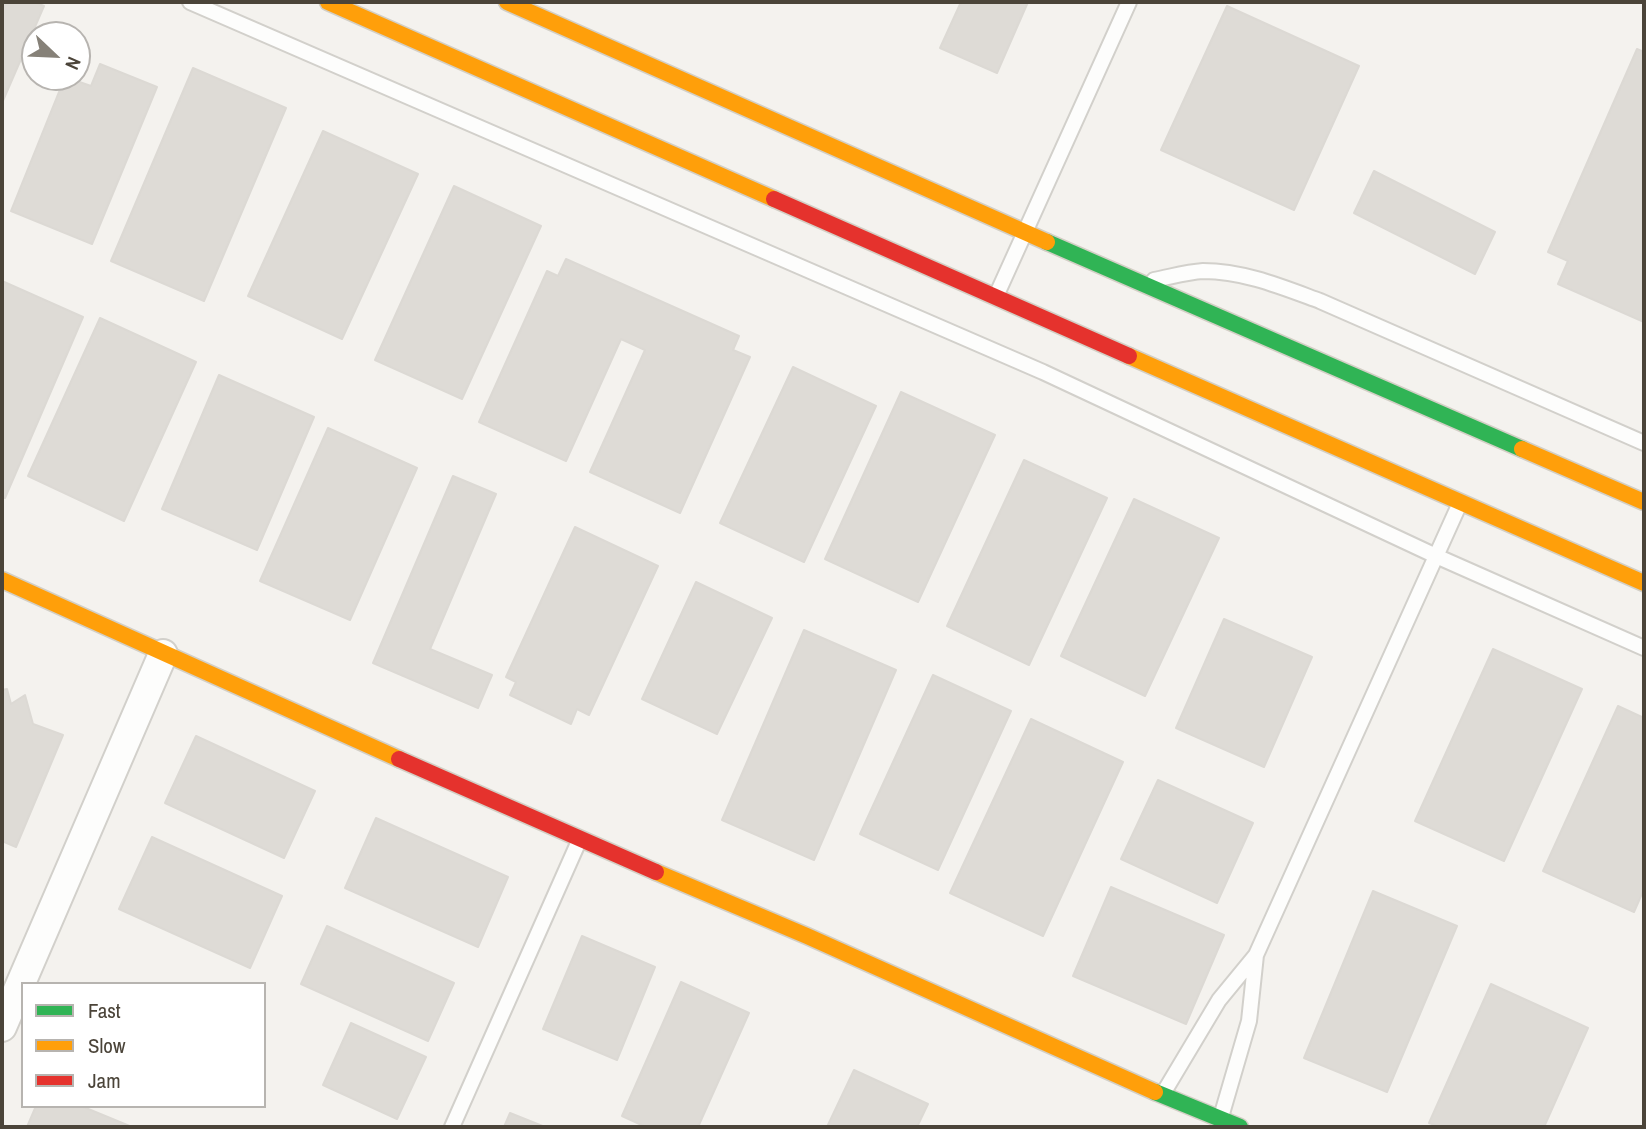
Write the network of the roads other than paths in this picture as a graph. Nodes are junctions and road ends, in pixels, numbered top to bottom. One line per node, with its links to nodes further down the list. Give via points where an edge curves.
1 (190, 2): 11 (lane, via 1043,372)
2 (328, 2): 7 (main road)
3 (507, 2): 5 (main road)
4 (1129, 2): 5 (lane)
5 (1025, 233): 6 (main road); 7 (lane)
6 (1139, 283): 8 (lane, via 1201,271 1267,281); 10 (main road)
7 (996, 297): 9 (main road)
8 (1644, 443)
9 (1461, 502): 11 (lane); 13 (main road)
10 (1644, 502)
11 (1436, 556): 14 (lane); 17 (lane)
12 (2, 580): 15 (main road)
13 (1644, 583)
14 (1644, 648)
15 (163, 654): 16 (main road); 18 (street)
16 (579, 840): 21 (main road); 23 (lane)
17 (1256, 955): 21 (lane, via 1219,1000); 22 (lane, via 1250,1021)
18 (21, 982)
19 (21, 983): 20 (street)
20 (2, 1027)
21 (1162, 1095): 22 (main road)
22 (1220, 1118): 24 (main road)
23 (452, 1127)
24 (1240, 1127)

